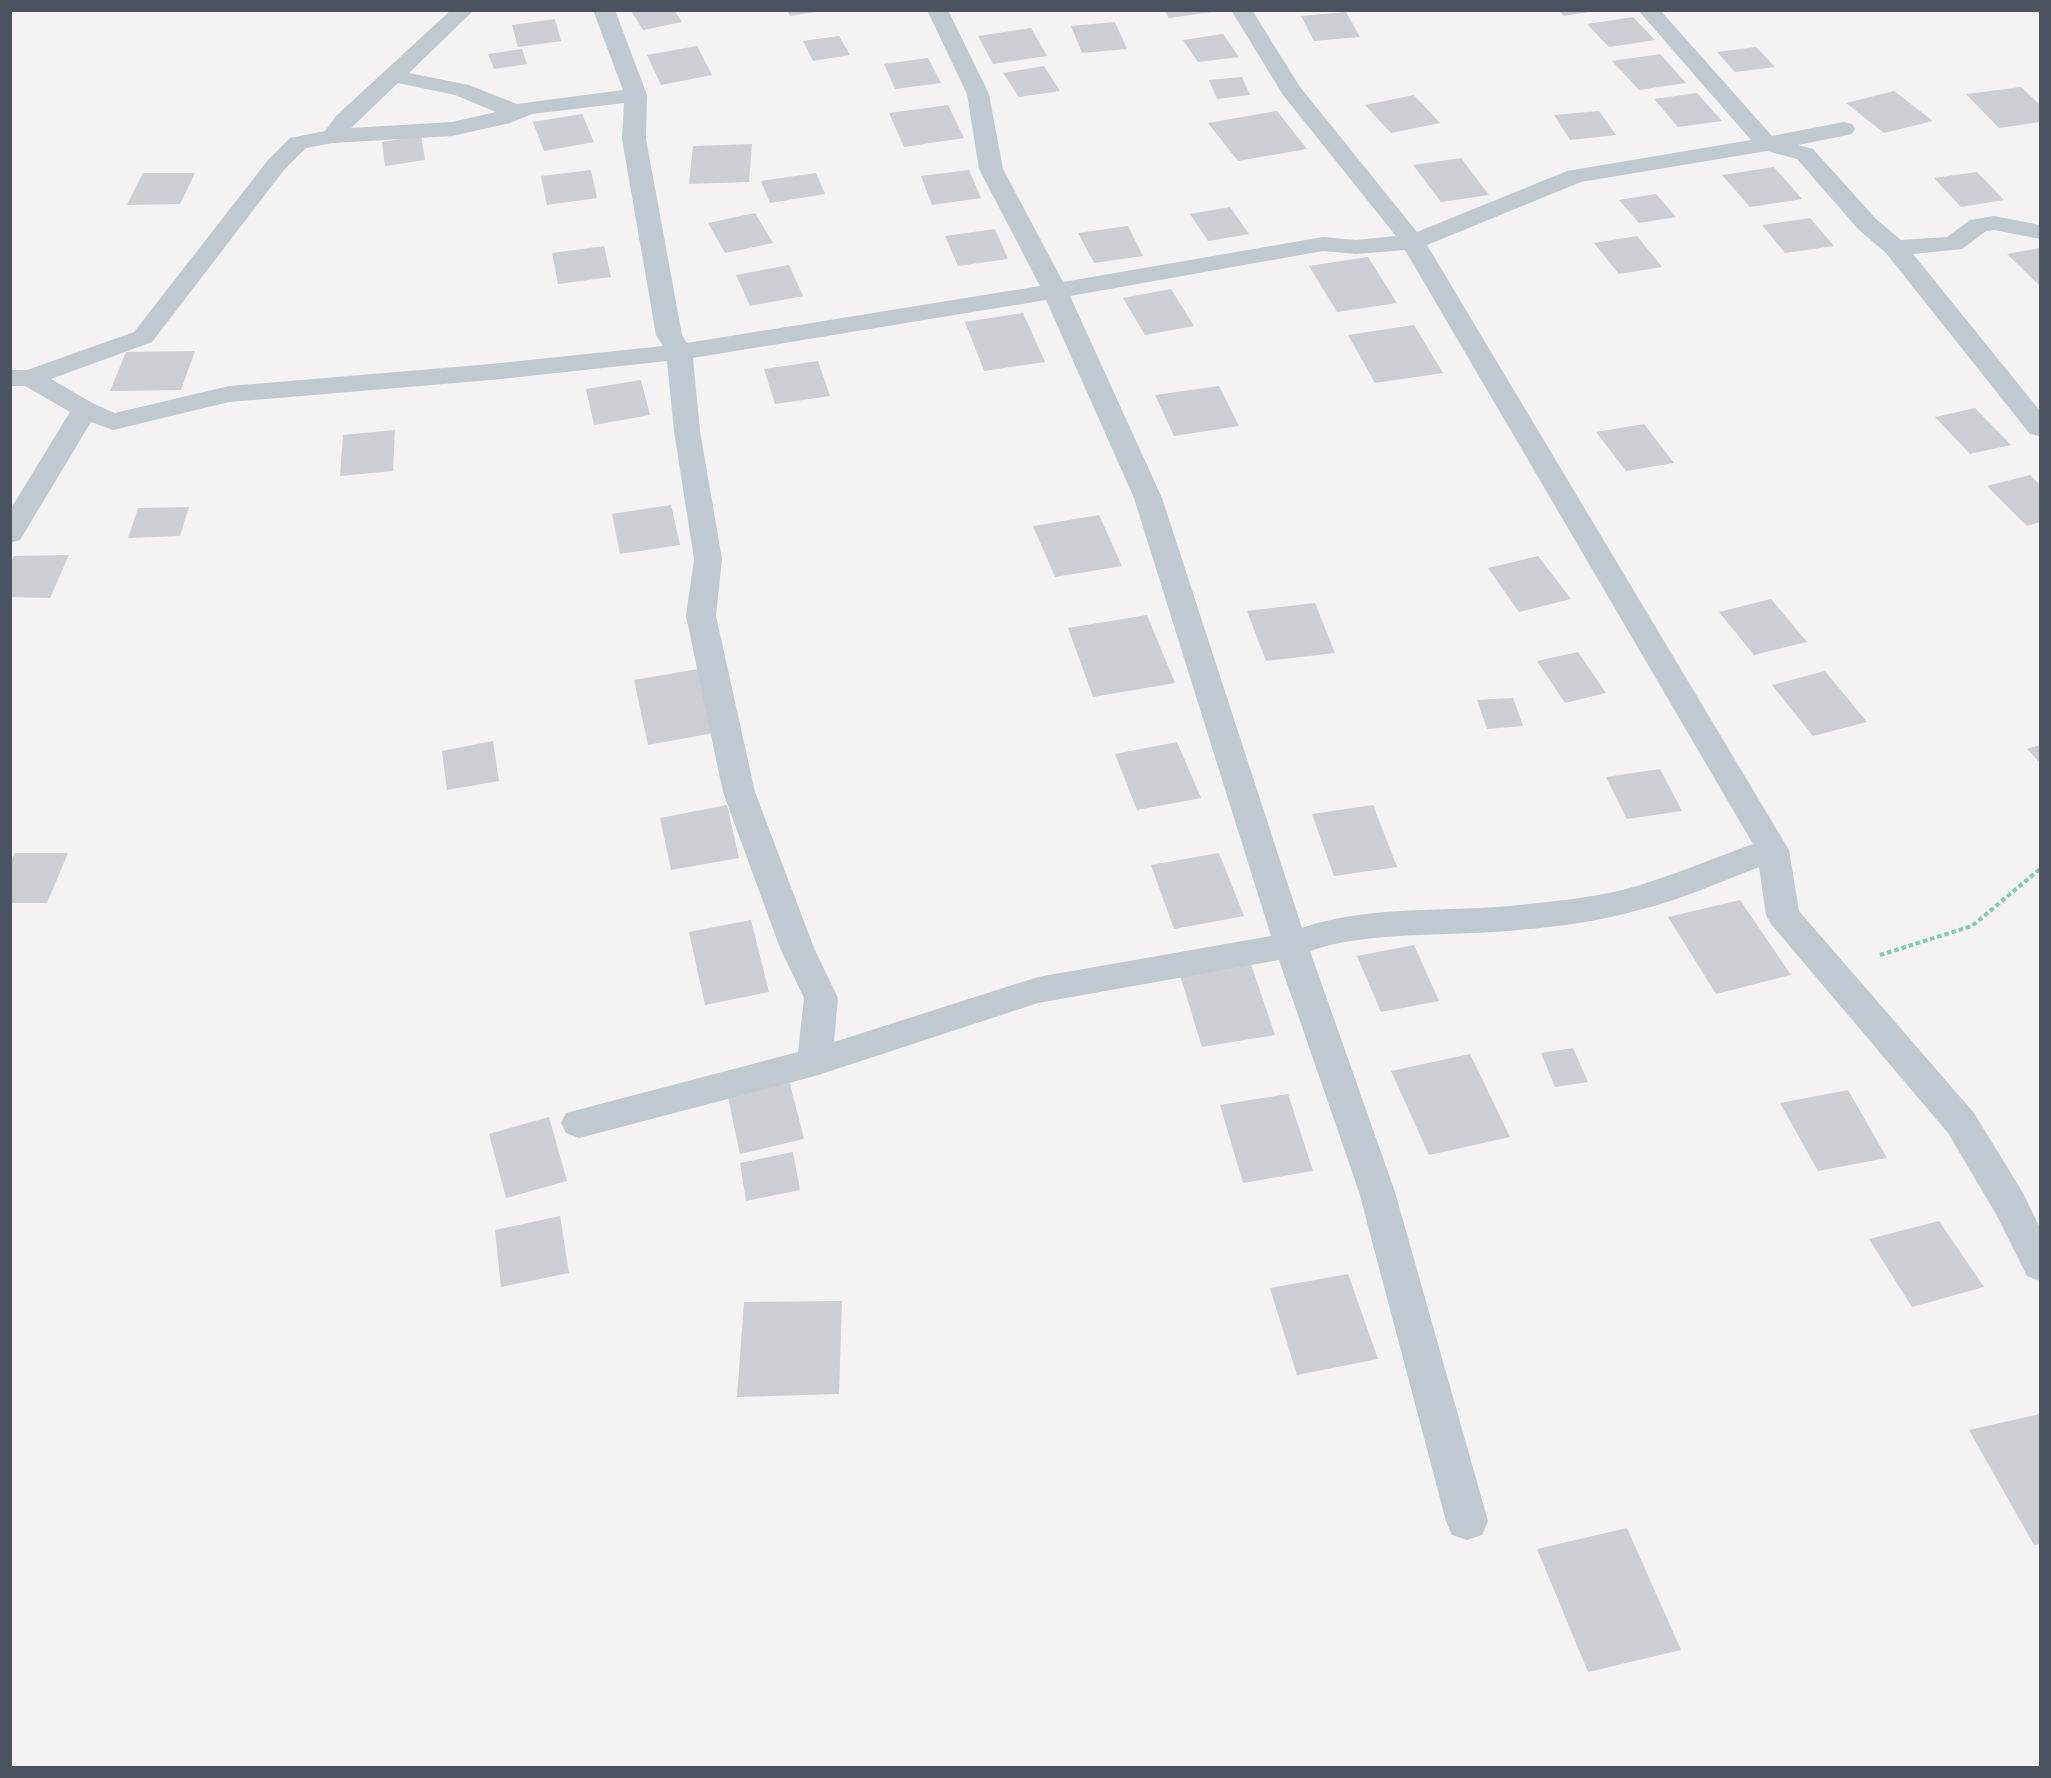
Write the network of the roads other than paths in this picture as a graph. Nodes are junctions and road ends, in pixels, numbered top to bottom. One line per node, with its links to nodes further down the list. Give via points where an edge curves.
1 (464, 10): 6 (street)
2 (604, 10): 7 (street)
3 (937, 10): 15 (street, via 978,94 991,169)
4 (1241, 10): 13 (street, via 1291,90)
5 (1648, 10): 11 (street)
6 (394, 76): 8 (street, via 461,90); 10 (street, via 344,120)
7 (636, 95): 8 (street); 16 (street, via 634,139 669,335)
8 (516, 112): 10 (street, via 452,129)
9 (1844, 129): 11 (street)
10 (333, 136): 17 (street, via 298,142 276,165 143,337)
11 (1767, 144): 13 (street, via 1575,176); 14 (street, via 1805,154 1867,224)
12 (2040, 232): 14 (street, via 1994,223 1979,225 1953,244)
13 (1413, 242): 15 (street, via 1356,248 1323,243); 21 (street)
14 (1895, 248): 19 (street)
15 (1055, 291): 16 (street); 22 (street, via 1148,498)
16 (679, 352): 18 (street, via 229,394 113,422); 23 (street, via 708,559 702,616 739,792 797,948 821,998)
17 (20, 378): 18 (street)
18 (85, 410): 20 (street)
19 (2040, 428)
20 (10, 534)
21 (1773, 850): 22 (street, via 1639,898 1581,910 1327,932); 25 (street, via 1783,915 1961,1122 2010,1204)
22 (1291, 945): 23 (street, via 1038,990); 26 (street, via 1377,1192)
23 (815, 1062): 24 (street)
24 (579, 1123)
25 (2040, 1265)
26 (1467, 1521)

